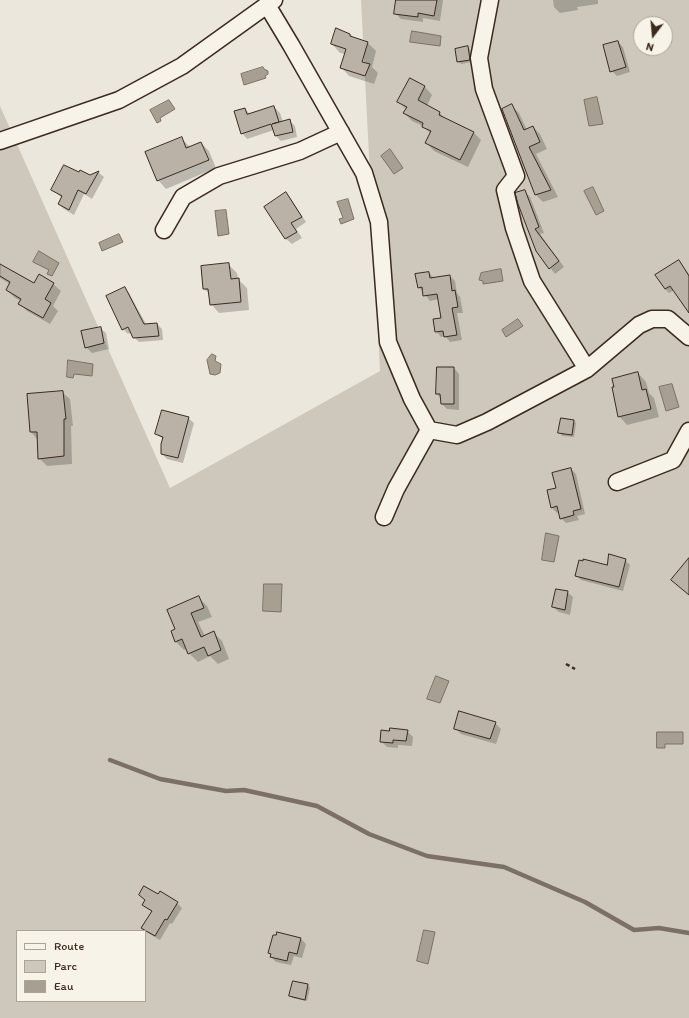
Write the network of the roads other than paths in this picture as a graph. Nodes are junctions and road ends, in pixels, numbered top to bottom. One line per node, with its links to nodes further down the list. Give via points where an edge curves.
1 (490, 0): 7 (street, via 480,58 484,89 516,176 505,190 514,228 532,281)
2 (270, 3): 3 (street); 4 (street, via 182,66 119,100)
3 (341, 132): 5 (street, via 300,151 220,176 183,197); 8 (street, via 364,173 379,222 388,342 412,399)
4 (0, 141)
5 (164, 230)
6 (689, 337): 7 (street, via 668,319 652,319 639,325)
7 (587, 369): 8 (street, via 487,422 457,434)
8 (429, 430): 11 (street, via 396,489)
9 (689, 432): 10 (street, via 673,460)
10 (617, 482)
11 (384, 517)

